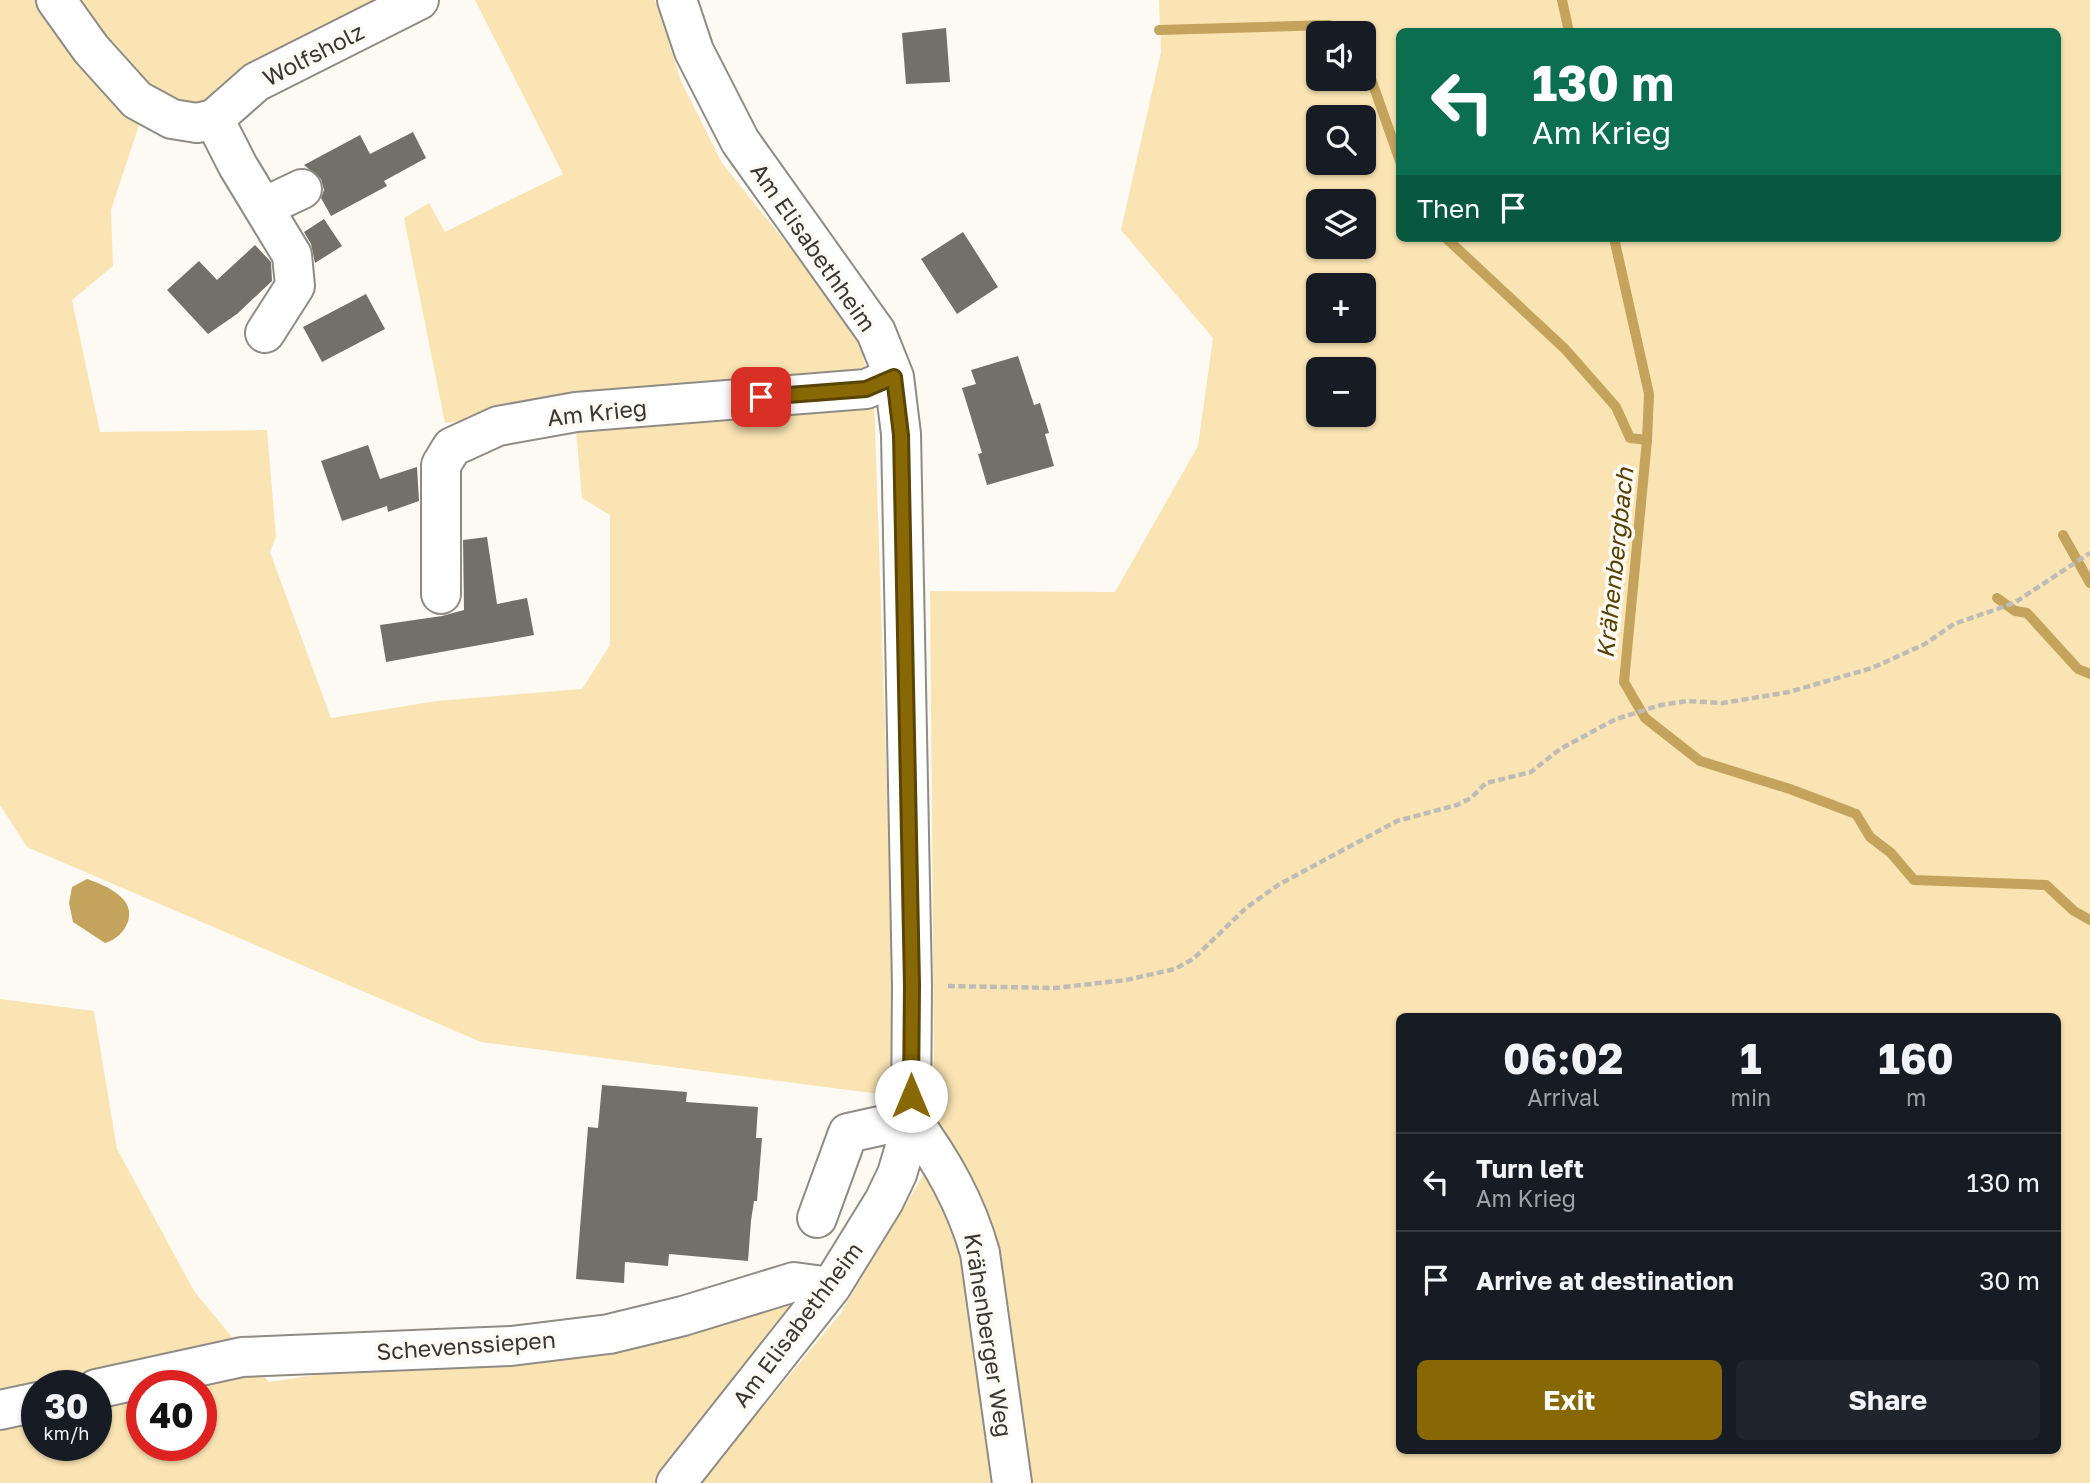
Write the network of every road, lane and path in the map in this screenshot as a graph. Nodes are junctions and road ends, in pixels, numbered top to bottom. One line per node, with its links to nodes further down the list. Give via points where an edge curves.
1 (56, 0): 4 (street, via 91,49 137,100 172,119 197,123)
2 (418, 0): 4 (street, Wolfsholz, via 256,82)
3 (677, 0): 8 (street, Am Elisabethheim, via 694,51 740,141 876,332)
4 (214, 119): 6 (street)
5 (302, 189): 6 (street)
6 (264, 207): 7 (street, via 292,255 295,286)
7 (265, 333)
8 (894, 377): 10 (street, Am Krieg, via 866,389 576,412 498,426 452,447 442,465); 11 (street, Am Elisabethheim, via 901,435)
9 (2090, 553): 11 (path, via 2014,603 1954,624 1925,644 1872,668 1789,692 1723,703 1661,705 1616,719 1560,748 1531,772 1486,783 1457,805 1397,821 1278,885 1246,908 1193,959 1175,969 1126,980 1028,989)
10 (441, 594)
11 (912, 985): 12 (street, Am Elisabethheim)
12 (911, 1119): 13 (street, via 848,1133); 14 (street, Am Elisabethheim, via 897,1174); 19 (street, Krähenberger Weg, via 949,1175 980,1253)
13 (817, 1218)
14 (831, 1287): 15 (street, Schevenssiepen, via 794,1282 609,1334 511,1346 242,1357); 18 (street, Am Elisabethheim)
15 (112, 1385)
16 (21, 1405): 17 (street)
17 (0, 1410)
18 (676, 1483)
19 (1012, 1483)

